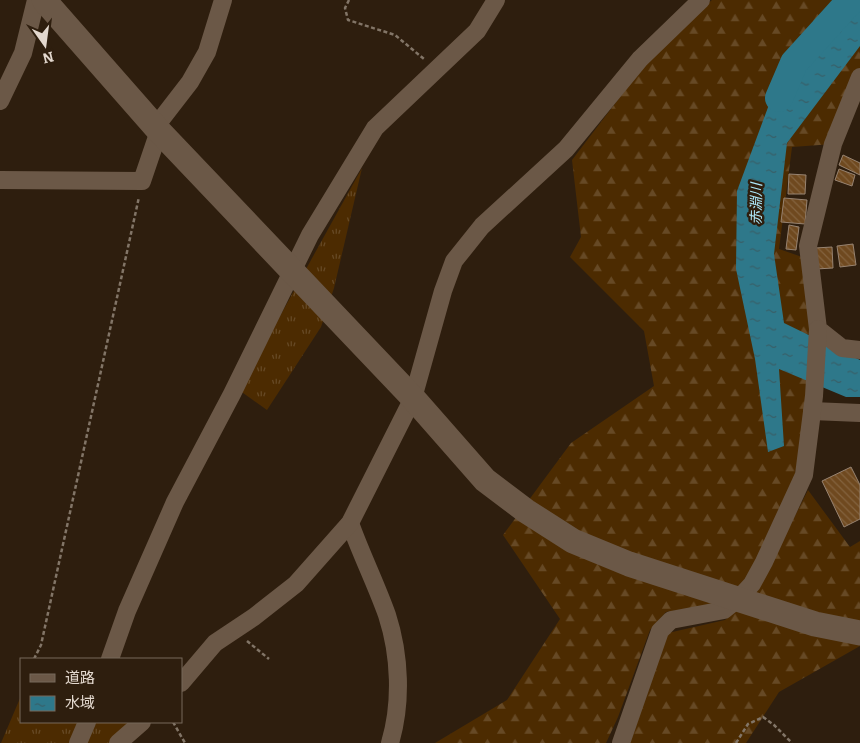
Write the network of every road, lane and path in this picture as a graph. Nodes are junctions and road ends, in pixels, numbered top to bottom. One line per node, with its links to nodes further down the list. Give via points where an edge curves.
1 (36, 0): 9 (street, via 23,54)
2 (44, 0): 10 (street)
3 (223, 0): 10 (street, via 207,52)
4 (349, 0): 7 (path, via 345,8 348,20 395,36)
5 (496, 0): 7 (street, via 477,31)
6 (701, 0): 16 (street, via 640,59 566,149 482,226 454,261)
7 (438, 70): 13 (street, via 375,128 310,235)
8 (860, 78): 14 (street, via 833,144 808,246)
9 (0, 101)
10 (157, 128): 12 (street); 13 (street)
11 (0, 180): 12 (street)
12 (142, 181): 22 (path, via 41,645)
13 (293, 272): 16 (street); 23 (street, via 175,502 127,611)
14 (818, 329): 15 (street, via 842,348); 17 (street)
15 (860, 350)
16 (414, 398): 19 (street); 21 (street, via 485,480 573,541 629,564 815,624)
17 (813, 403): 18 (street); 33 (street, via 802,481 756,576 740,597 724,610 671,620 660,632)
18 (860, 413)
19 (350, 523): 20 (street, via 296,584); 32 (street, via 387,616 398,675 397,720)
20 (234, 630): 24 (path); 25 (street, via 215,643)
21 (860, 633)
22 (34, 658)
23 (110, 658)
24 (269, 659)
25 (182, 682)
26 (86, 723): 29 (street)
27 (141, 723): 30 (street)
28 (174, 723): 31 (path)
29 (78, 743)
30 (118, 743)
31 (185, 743)
32 (390, 743)
33 (621, 743)
34 (736, 743): 35 (path, via 748,724 762,717)
35 (792, 743)

